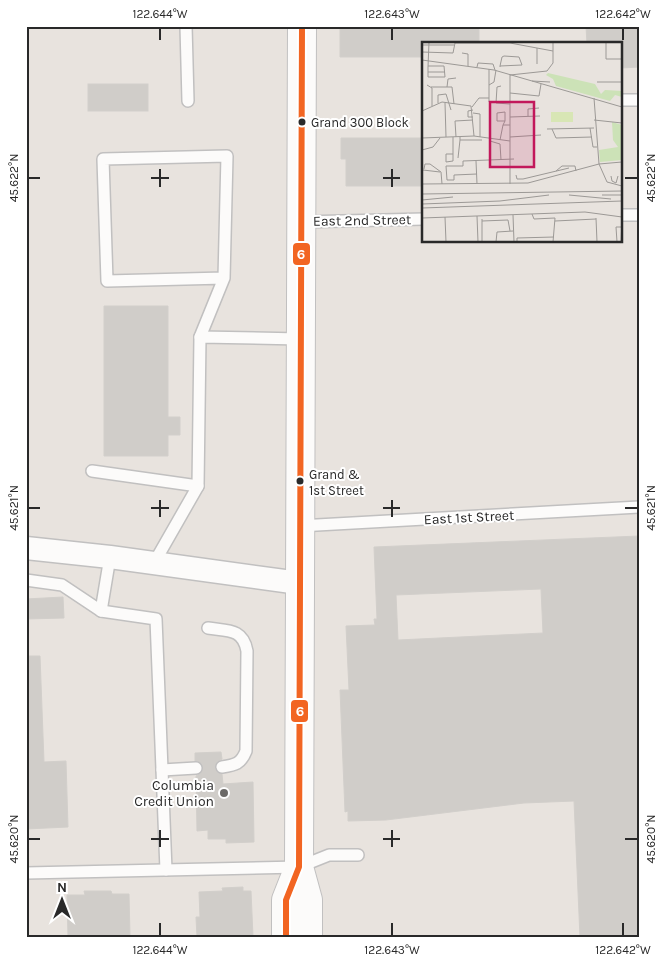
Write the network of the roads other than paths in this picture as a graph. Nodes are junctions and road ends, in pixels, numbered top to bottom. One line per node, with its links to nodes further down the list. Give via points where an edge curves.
1 (186, 26): 5 (lane)
2 (302, 26): 9 (main road)
3 (622, 100): 4 (lane)
4 (639, 100)
5 (188, 101)
6 (622, 215): 7 (lane)
7 (639, 215)
8 (422, 219): 9 (lane, East 2nd Street)
9 (301, 222): 12 (main road)
10 (224, 278): 10 (lane, via 227,156 104,159 107,282); 11 (lane)
11 (200, 337): 12 (lane); 14 (lane)
12 (300, 339): 16 (main road)
13 (92, 471): 14 (lane)
14 (198, 486): 19 (lane)
15 (639, 507): 16 (lane, East 1st Street)
16 (299, 526): 21 (main road)
17 (26, 548): 18 (street)
18 (110, 557): 19 (street); 22 (lane)
19 (154, 563): 21 (street)
20 (26, 580): 22 (lane, via 62,585)
21 (299, 583): 28 (main road)
22 (101, 611): 26 (lane, via 156,619)
23 (208, 628): 24 (lane, via 235,632 241,636 247,651 246,752 244,759 236,765)
24 (222, 767)
25 (196, 768): 26 (lane)
26 (162, 770): 29 (lane)
27 (358, 854): 28 (lane, via 329,855)
28 (299, 867): 29 (lane); 31 (main road, via 286,900); 32 (main road, via 308,900)
29 (166, 870): 30 (lane)
30 (26, 873)
31 (286, 937)
32 (308, 937)

